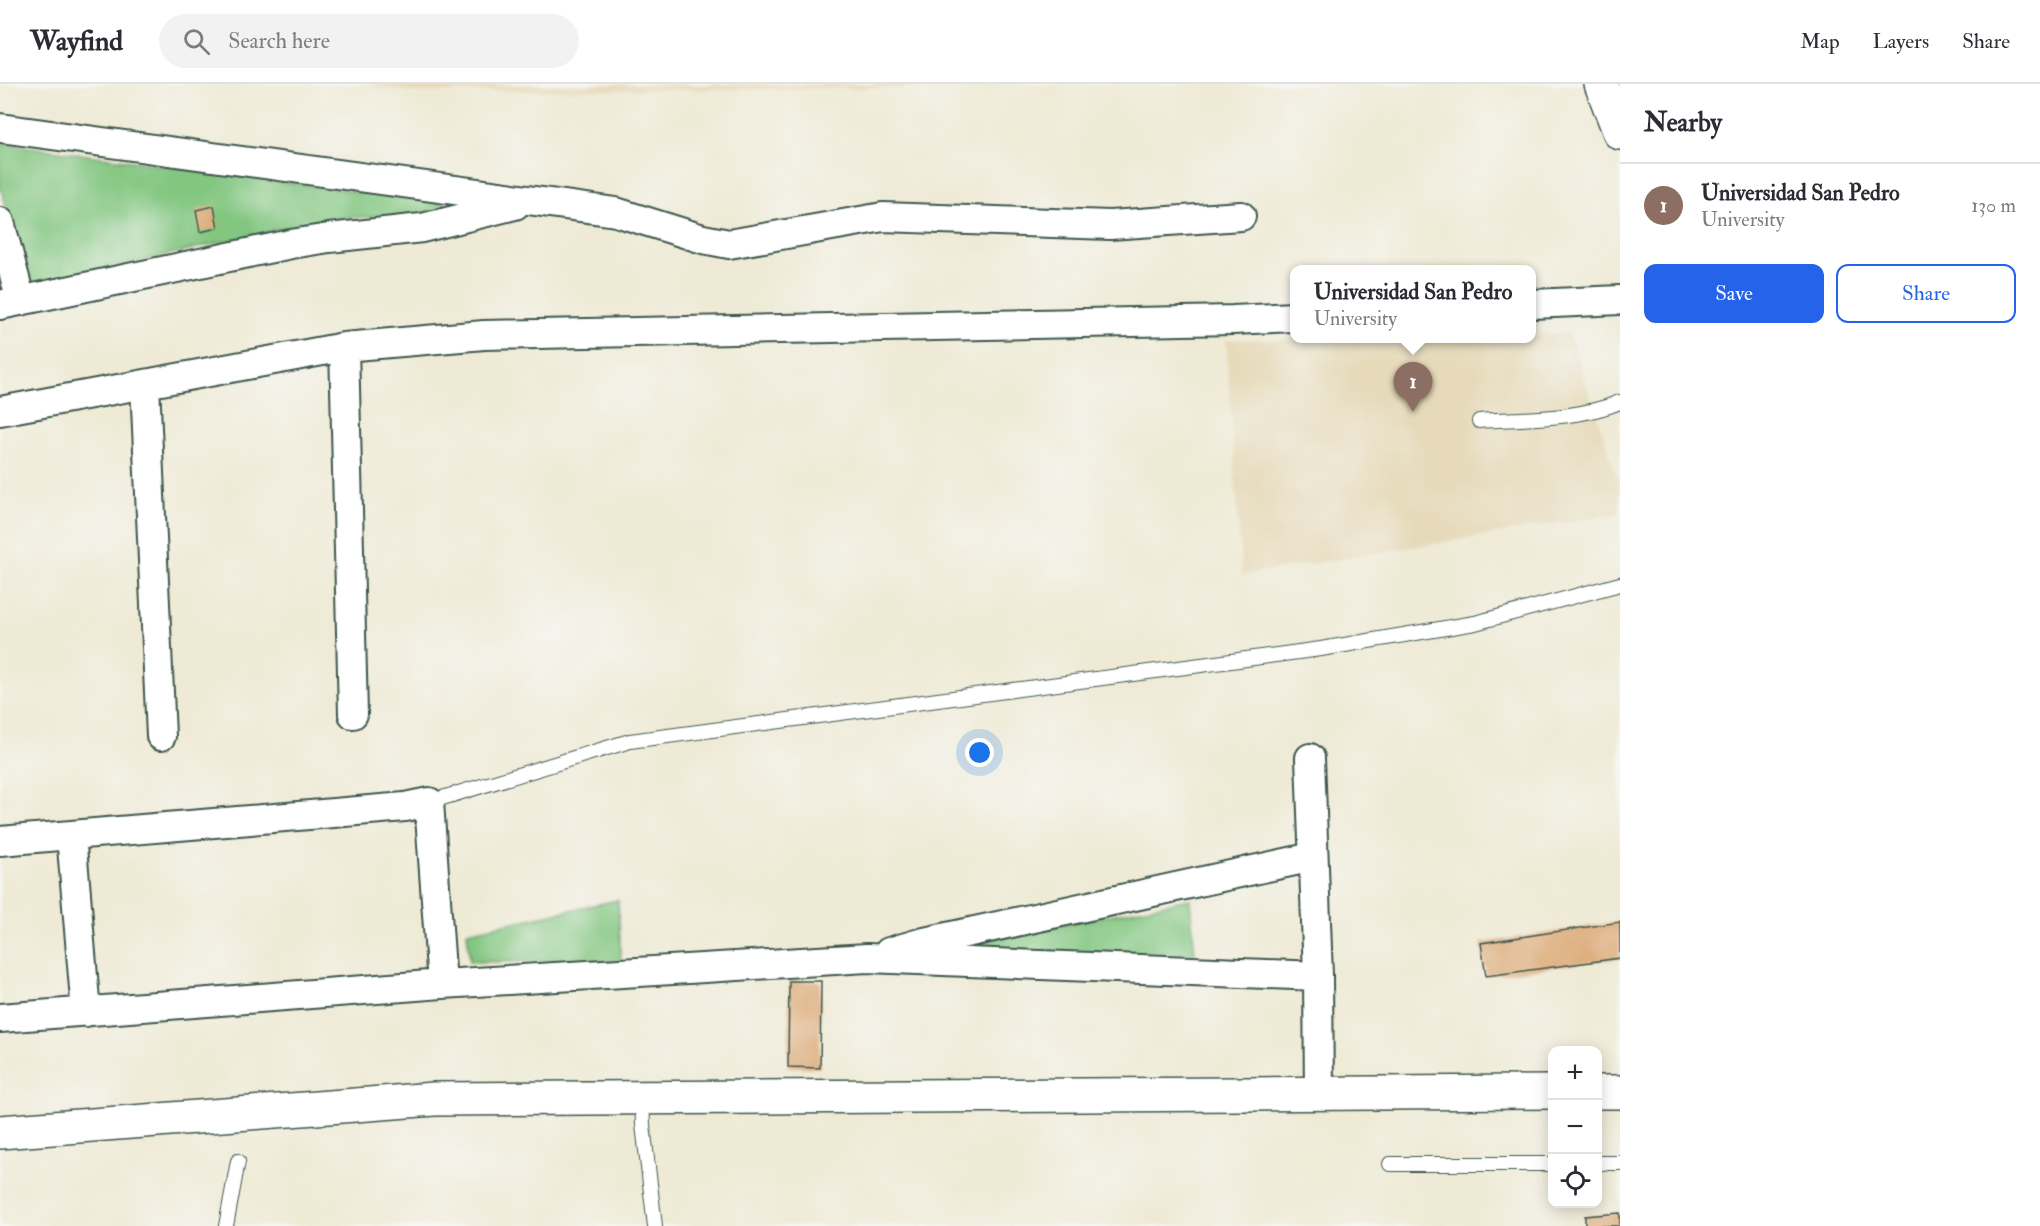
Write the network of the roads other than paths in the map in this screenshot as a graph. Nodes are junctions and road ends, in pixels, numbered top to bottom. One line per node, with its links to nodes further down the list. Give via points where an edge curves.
1 (1601, 84): 3 (main road)
2 (0, 128): 4 (street)
3 (1620, 133)
4 (528, 200): 5 (street, via 616,212 703,239 729,243 883,217 1110,225); 8 (street, via 422,228 291,244)
5 (1241, 216)
6 (0, 222): 8 (street)
7 (1620, 300): 9 (street)
8 (10, 303)
9 (1536, 304)
10 (1290, 317): 11 (street, via 484,334)
11 (344, 347): 12 (street); 17 (street)
12 (145, 384): 14 (street); 18 (street)
13 (1620, 402): 15 (lane, via 1578,414)
14 (0, 411)
15 (1479, 421)
16 (1620, 584): 20 (lane, via 1475,623 1321,649 630,741)
17 (353, 714)
18 (161, 736)
19 (1310, 758): 23 (street)
20 (429, 802): 21 (street); 26 (street)
21 (71, 835): 22 (street); 27 (street)
22 (0, 841)
23 (1313, 857): 24 (street); 25 (street)
24 (867, 958): 25 (street); 26 (street)
25 (1318, 976): 32 (street)
26 (442, 984): 27 (street)
27 (86, 1012): 28 (street)
28 (0, 1018)
29 (1548, 1092): 32 (main road)
30 (1602, 1092): 31 (main road)
31 (1620, 1092)
32 (1319, 1094): 33 (main road)
33 (642, 1097): 34 (main road, via 434,1099); 41 (lane)
34 (0, 1132)
35 (238, 1161): 40 (lane)
36 (1602, 1163): 37 (lane)
37 (1620, 1163)
38 (1390, 1164): 39 (lane)
39 (1548, 1164)
40 (226, 1226)
41 (655, 1226)

